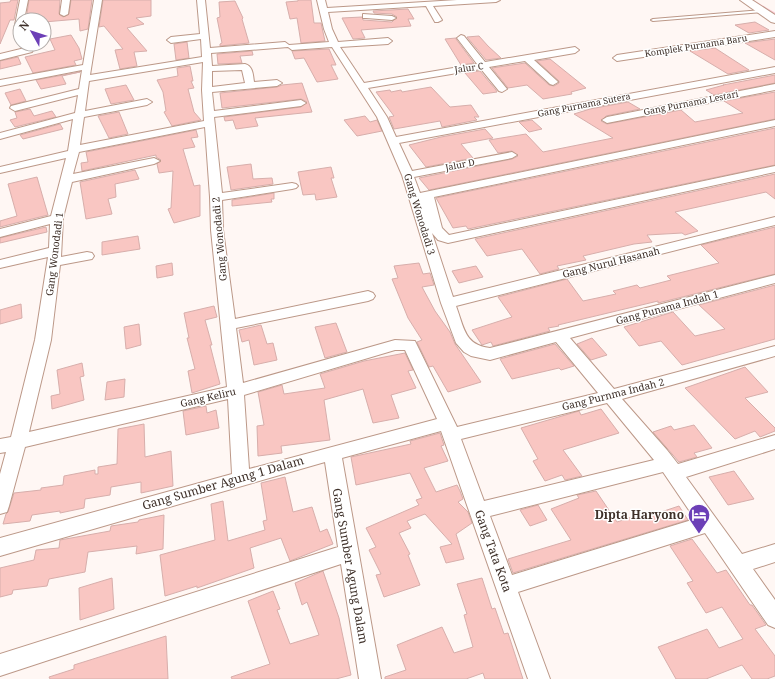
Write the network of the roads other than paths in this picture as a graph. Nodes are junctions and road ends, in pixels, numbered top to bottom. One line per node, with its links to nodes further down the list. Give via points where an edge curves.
1 (24, 0): 11 (street)
2 (66, 0): 12 (street)
3 (98, 0): 31 (street, Gang Wonodadi 1)
4 (201, 0): 18 (street, Gang Wonodadi 2)
5 (496, 0): 8 (street)
6 (745, 0): 10 (street)
7 (372, 4): 8 (street); 9 (street)
8 (429, 4): 14 (street)
9 (327, 7): 13 (street, via 341,14); 22 (street, Gang Wonodadi 3, via 328,29)
10 (762, 11): 15 (lane); 16 (street)
11 (22, 12)
12 (64, 14)
13 (392, 18)
14 (438, 20)
15 (653, 20)
16 (775, 20)
17 (775, 34): 27 (street, Komplek Purnama Baru)
18 (204, 36): 20 (street); 28 (street, Gang Wonodadi 2)
19 (461, 38): 29 (street)
20 (171, 40)
21 (388, 41): 22 (street)
22 (335, 45): 28 (street, via 289,46); 36 (street, Gang Wonodadi 3)
23 (576, 50): 26 (street, Jalur C)
24 (21, 52): 25 (street)
25 (0, 57)
26 (527, 58): 29 (street, Jalur C); 32 (street)
27 (617, 58)
28 (206, 59): 31 (street); 35 (street, via 245,67); 39 (street, Gang Wonodadi 2)
29 (483, 66): 36 (street, Jalur C); 38 (street)
30 (775, 70): 49 (street, Gang Purnama Sutera)
31 (84, 78): 33 (street); 40 (street); 43 (street); 44 (street, Gang Wonodadi 1)
32 (553, 82)
33 (0, 83)
34 (277, 83): 35 (street)
35 (250, 86): 39 (street)
36 (362, 86): 49 (street, Gang Wonodadi 3)
37 (775, 87): 46 (street, Gang Purnama Lestari)
38 (502, 89)
39 (207, 90): 45 (street, Gang Wonodadi 2)
40 (0, 91)
41 (146, 102): 44 (street)
42 (301, 103): 45 (street)
43 (15, 108)
44 (78, 115): 48 (street); 50 (street, Gang Wonodadi 1)
45 (210, 118): 50 (street); 59 (street, Gang Wonodadi 2)
46 (607, 120)
47 (774, 124): 58 (street)
48 (0, 136)
49 (394, 141): 55 (street, Gang Wonodadi 3)
50 (73, 152): 54 (street); 56 (street, Gang Wonodadi 1)
51 (512, 155): 55 (street, Jalur D)
52 (154, 161): 56 (street)
53 (775, 169): 58 (street, via 448,239 437,233)
54 (0, 170)
55 (408, 175): 58 (street, Gang Wonodadi 3)
56 (68, 179): 60 (street, Gang Wonodadi 1)
57 (292, 186): 59 (street)
58 (421, 196): 68 (street, Gang Wonodadi 3)
59 (216, 197): 69 (street, Gang Wonodadi 2, via 217,230)
60 (57, 218): 62 (street); 63 (street, Gang Wonodadi 1)
61 (775, 221): 68 (street, Gang Nurul Hasanah)
62 (0, 233)
63 (54, 256): 64 (street); 65 (street); 76 (street, Gang Wonodadi 1, via 42,340)
64 (87, 256)
65 (0, 264)
66 (775, 279): 70 (street, Gang Punama Indah 1)
67 (368, 296): 69 (street)
68 (448, 303): 70 (street, Gang Wonodadi 3, via 461,339 476,352 502,352)
69 (228, 325): 73 (street, Gang Wonodadi 2)
70 (558, 335): 74 (street)
71 (395, 345): 73 (street, Gang Keliru); 75 (street, Gang Tata Kota, via 411,346)
72 (775, 351): 74 (street, Gang Purnma Indah 2)
73 (236, 391): 76 (street, Gang Keliru); 81 (street, Gang Wonodadi 2)
74 (610, 396): 75 (street, Gang Purnma Indah 2); 80 (street)
75 (449, 429): 79 (street, Gang Sumber Agung 1 Dalam); 83 (street, Gang Tata Kota)
76 (18, 441): 78 (street, Gang Keliru); 82 (street, Gang Wonodadi 1)
77 (775, 442): 80 (street)
78 (0, 446)
79 (332, 453): 81 (street, Gang Sumber Agung 1 Dalam); 86 (street, Gang Sumber Agung Dalam)
80 (671, 468): 83 (street); 84 (street)
81 (241, 478): 85 (street, Gang Sumber Agung 1 Dalam)
82 (0, 506)
83 (479, 511): 89 (street, Gang Tata Kota)
84 (710, 523): 88 (street); 89 (street)
85 (0, 546)
86 (348, 553): 91 (street); 92 (street, Gang Sumber Agung Dalam)
87 (775, 553): 88 (street)
88 (738, 564): 90 (street)
89 (506, 586): 93 (street, Gang Tata Kota)
90 (775, 618)
91 (0, 665)
92 (370, 679)
93 (539, 679)

